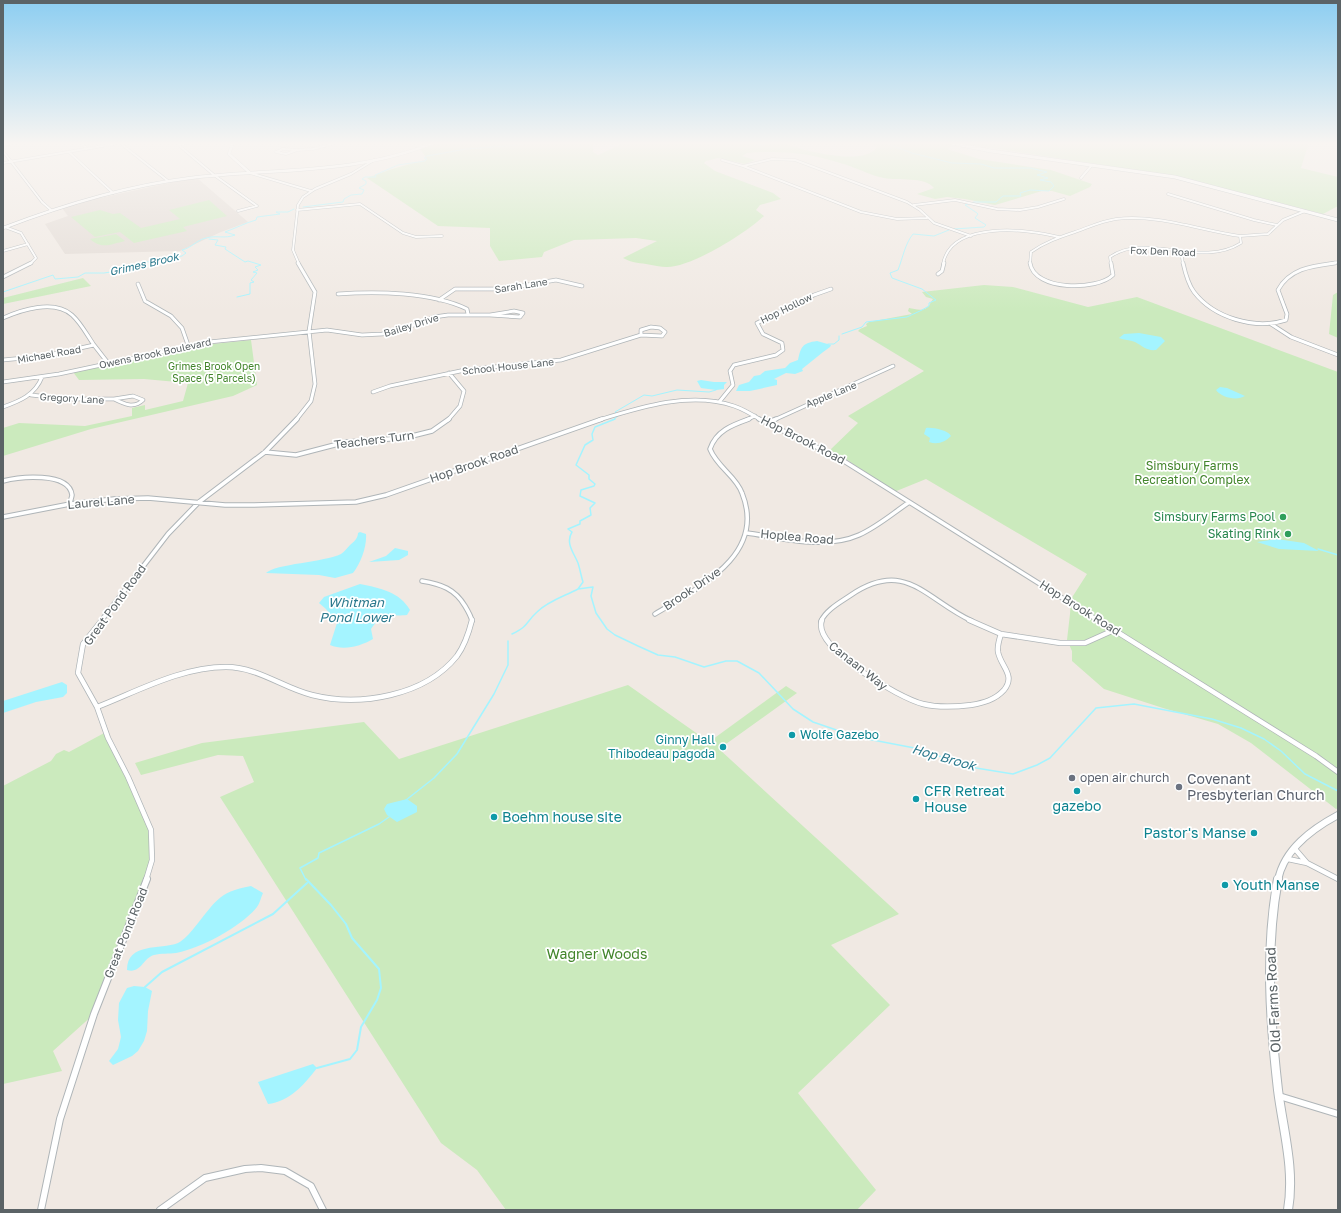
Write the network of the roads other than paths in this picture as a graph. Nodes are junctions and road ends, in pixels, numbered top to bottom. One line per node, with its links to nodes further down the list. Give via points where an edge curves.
1 (41, 199): 11 (street)
2 (93, 199): 12 (street)
3 (247, 199): 15 (street, via 257,206)
4 (303, 199): 14 (street, Great Pond Road)
5 (827, 199): 17 (street, via 861,212 897,219)
6 (897, 199): 10 (street)
7 (1064, 199): 10 (street, via 1020,210 997,209 955,200)
8 (1183, 199): 19 (street)
9 (1258, 199): 16 (main road)
10 (914, 205): 17 (street)
11 (47, 207): 12 (street); 13 (street)
12 (56, 209): 13 (street)
13 (51, 210): 20 (street)
14 (297, 210): 21 (street, via 360,204 403,233); 40 (street, Great Pond Road, via 293,250 316,298)
15 (238, 211)
16 (1305, 211): 18 (main road); 19 (street, Fox Den Road)
17 (927, 218): 22 (street)
18 (1338, 220)
19 (1277, 225): 23 (street, Fox Den Road, via 1268,234)
20 (4, 227): 25 (street, via 18,230)
21 (442, 236)
22 (971, 236): 24 (street, via 1012,230); 29 (street, via 949,250 942,271)
23 (1240, 236): 24 (street, Fox Den Road, via 1136,218 1110,220); 27 (street, Fox Den Road, via 1241,243 1231,249 1211,253)
24 (1060, 237): 27 (street, Fox Den Road, via 1031,252 1031,266 1036,275 1071,286 1108,282 1114,275 1110,257 1116,252 1136,248)
25 (28, 244): 26 (street); 30 (street, via 36,260)
26 (3, 251)
27 (1181, 251): 39 (street, via 1193,291 1210,305 1238,320)
28 (1338, 262): 39 (street, via 1298,271 1282,281 1278,290 1288,317 1283,322)
29 (938, 274)
30 (3, 277)
31 (138, 284): 43 (street, via 145,301 171,316 182,328)
32 (582, 286): 35 (street, Sarah Lane, via 554,280 504,289 455,290)
33 (831, 289): 54 (street, Hop Hollow, via 756,323 764,334 782,344 784,350 776,355 734,365 730,371 733,385)
34 (338, 294): 35 (street, via 367,291)
35 (439, 300): 36 (street, via 463,306)
36 (468, 314): 37 (street, Bailey Drive); 40 (street, Bailey Drive, via 434,317 401,330 382,334 362,335 328,330)
37 (490, 315): 37 (street, Bailey Drive, via 510,318 520,317 523,313 514,311)
38 (3, 318): 42 (street, Michael Road, via 34,309 61,309 70,314)
39 (1270, 324): 44 (street, via 1291,337)
40 (309, 332): 43 (street, Owens Brook Boulevard); 58 (street, Great Pond Road, via 314,394 306,409)
41 (641, 334): 41 (street, School House Lane, via 655,337 662,336 665,332 660,328 651,327 641,330); 48 (street, School House Lane, via 561,360)
42 (94, 345): 45 (street, Michael Road, via 44,356); 46 (street, Michael Road)
43 (188, 345): 46 (street, Owens Brook Boulevard)
44 (1338, 356)
45 (3, 360)
46 (108, 363): 49 (street, Owens Brook Boulevard)
47 (893, 366): 57 (street, Apple Lane)
48 (449, 373): 51 (street, School House Lane); 58 (street, Teachers Turn, via 464,391 463,403 448,420 424,434 393,440 347,442 300,454 282,455)
49 (42, 377): 50 (street, Owens Brook Boulevard); 52 (street)
50 (3, 382)
51 (373, 392)
52 (31, 395): 53 (street, Gregory Lane); 55 (street)
53 (114, 400): 53 (street, Gregory Lane, via 129,406 143,400 131,396)
54 (720, 401): 56 (street, Hop Brook Road); 60 (street, Hop Brook Road, via 679,400 616,414 373,499 356,502 253,505)
55 (3, 407)
56 (755, 416): 57 (street, Hop Brook Road); 64 (street, Brook Drive, via 724,430 714,438 710,449 713,457 733,478 742,492 749,519)
57 (769, 422): 61 (street, Hop Brook Road, via 839,458)
58 (265, 452): 60 (street, Great Pond Road)
59 (4, 479): 62 (street, via 33,477 63,482 72,494)
60 (199, 502): 62 (street, Laurel Lane, via 148,498); 69 (street, Great Pond Road, via 168,534 83,644 78,673)
61 (908, 502): 64 (street, Hoplea Road, via 865,532 840,541); 67 (street, Hop Brook Road)
62 (70, 504): 63 (street, Laurel Lane)
63 (3, 517)
64 (748, 533): 66 (street, Brook Drive, via 737,555 719,572)
65 (422, 581): 69 (street, via 437,582 451,588 462,599 472,619 465,643 454,660 435,675 414,686 388,696 333,699 304,692 248,670 208,668 187,672)
66 (655, 614)
67 (1114, 630): 68 (street, Canaan Way, via 1085,643 1060,643); 70 (street, Hop Brook Road)
68 (1001, 634): 68 (street, Canaan Way, via 968,620 913,584 894,580 879,581 860,588 824,615 820,625 823,637 829,644 883,687 910,700 944,706 977,704 1003,692 1007,686 1009,673 998,652)
69 (97, 707): 78 (street, Great Pond Road, via 108,738 150,830 152,860 143,891 94,1014 60,1119)
70 (1338, 772)
71 (1338, 815): 72 (street, Old Farms Road, via 1313,830)
72 (1295, 849): 73 (street, Old Farms Road); 74 (street)
73 (1288, 859): 74 (street); 76 (street, Old Farms Road, via 1280,870 1278,881 1269,964)
74 (1307, 863): 75 (street)
75 (1338, 880)
76 (1279, 1096): 77 (street); 81 (street, Old Farms Road, via 1291,1169)
77 (1338, 1114)
78 (42, 1210)
79 (160, 1210): 80 (street, via 205,1178 261,1168 285,1171 310,1186)
80 (323, 1210)
81 (1288, 1210)

